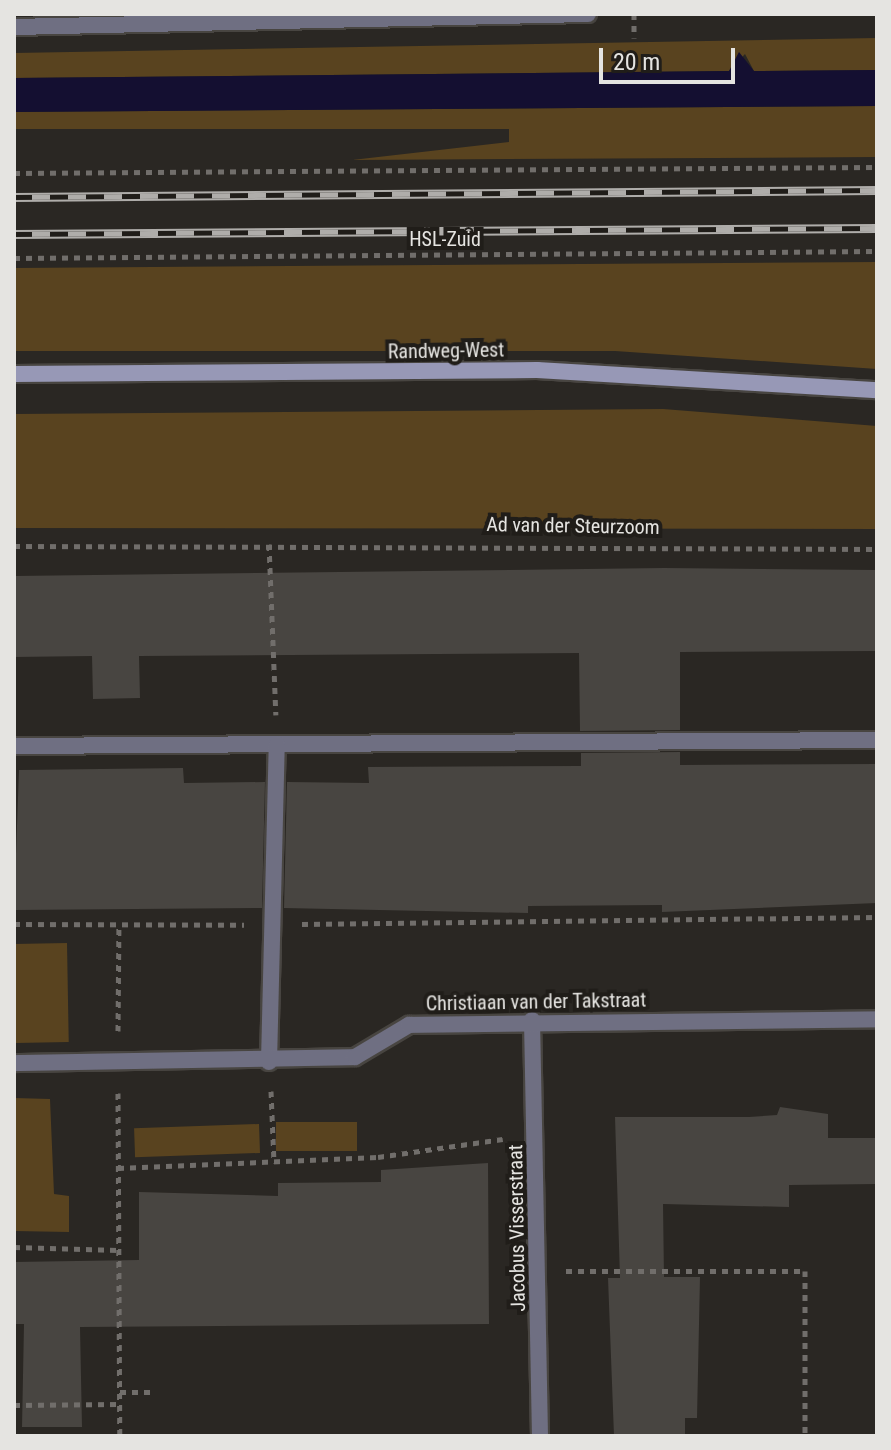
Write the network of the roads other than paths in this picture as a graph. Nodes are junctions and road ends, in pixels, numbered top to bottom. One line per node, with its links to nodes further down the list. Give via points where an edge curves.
1 (588, 14): 2 (street)
2 (14, 27)
3 (14, 374): 4 (main road, Randweg-West, via 537,370)
4 (877, 390)
5 (877, 740): 6 (street)
6 (277, 744): 7 (street); 10 (street)
7 (14, 746)
8 (877, 1019): 9 (street, Christiaan van der Takstraat)
9 (532, 1020): 10 (street, Christiaan van der Takstraat, via 409,1025 355,1057); 12 (street, Jacobus Visserstraat)
10 (269, 1062): 11 (street, Christiaan van der Takstraat)
11 (14, 1063)
12 (540, 1436)

